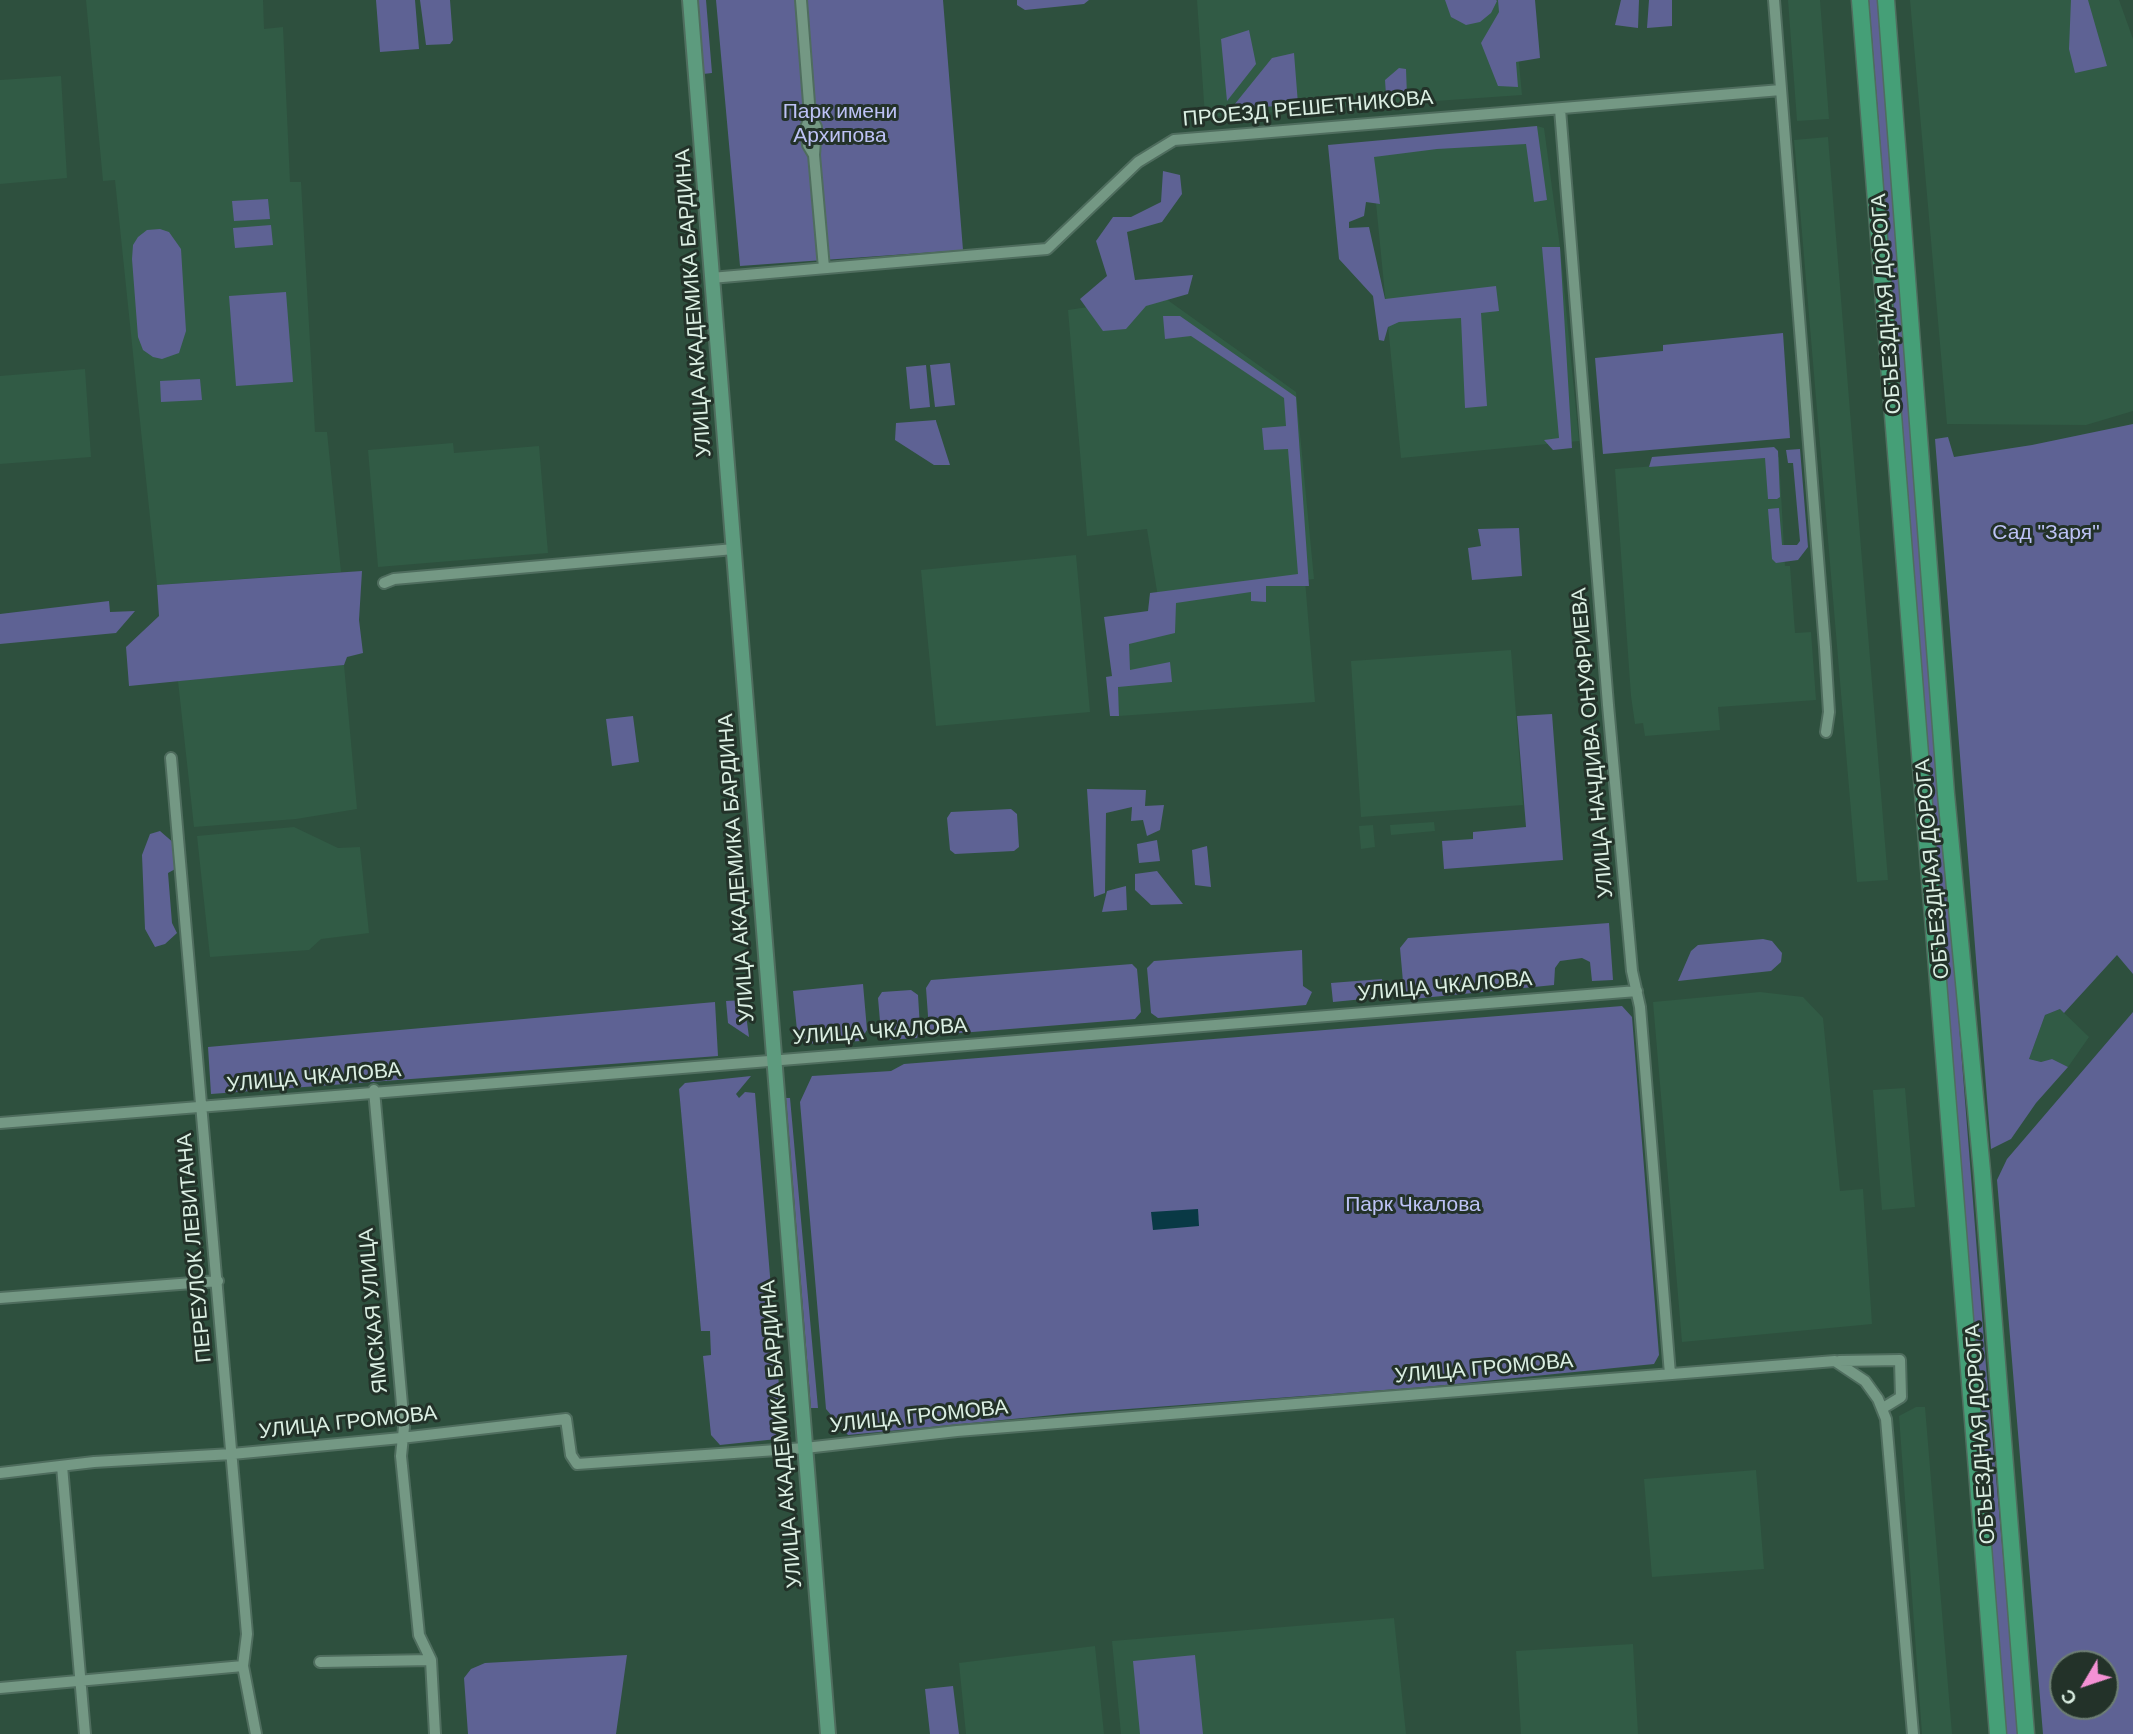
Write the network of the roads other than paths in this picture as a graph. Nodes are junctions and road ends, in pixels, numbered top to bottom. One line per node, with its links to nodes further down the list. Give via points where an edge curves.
1 (690, 0): 9 (street, УЛИЦА АКАДЕМИКА БАРДИНА)
2 (800, 0): 8 (street, via 810,116 816,127 814,155)
3 (1774, 0): 6 (street)
4 (1860, 0): 39 (main road, ОБЪЕЗДНАЯ ДОРОГА)
5 (1886, 0): 40 (main road, ОБЪЕЗДНАЯ ДОРОГА, via 1946,794 1982,1171)
6 (1781, 90): 7 (street, ПРОЕЗД РЕШЕТНИКОВА); 12 (street, via 1825,647)
7 (1560, 109): 8 (street, ПРОЕЗД РЕШЕТНИКОВА, via 1174,140 1138,162 1047,250); 14 (street, УЛИЦА НАЧДИВА ОНУФРИЕВА, via 1608,705)
8 (824, 268): 9 (street, ПРОЕЗД РЕШЕТНИКОВА)
9 (711, 278): 10 (street, УЛИЦА АКАДЕМИКА БАРДИНА)
10 (734, 549): 11 (street); 15 (street, УЛИЦА АКАДЕМИКА БАРДИНА)
11 (384, 583)
12 (1826, 732)
13 (171, 758): 17 (street, ПЕРЕУЛОК ЛЕВИТАНА)
14 (1637, 991): 15 (street, УЛИЦА ЧКАЛОВА); 22 (street, УЛИЦА НАЧДИВА ОНУФРИЕВА)
15 (772, 1060): 16 (street, УЛИЦА ЧКАЛОВА); 25 (street, УЛИЦА АКАДЕМИКА БАРДИНА)
16 (374, 1090): 17 (street, УЛИЦА ЧКАЛОВА); 24 (street, ЯМСКАЯ УЛИЦА, via 404,1427)
17 (201, 1108): 18 (street, УЛИЦА ЧКАЛОВА); 19 (street, ПЕРЕУЛОК ЛЕВИТАНА)
18 (0, 1123)
19 (218, 1281): 20 (street); 26 (street, ПЕРЕУЛОК ЛЕВИТАНА)
20 (0, 1298)
21 (1835, 1362): 22 (street, УЛИЦА ГРОМОВА); 23 (street, via 1859,1376); 23 (street, УЛИЦА ГРОМОВА, via 1900,1360 1901,1397)
22 (1670, 1374): 25 (street, УЛИЦА ГРОМОВА, via 899,1436)
23 (1883, 1408): 38 (street)
24 (401, 1438): 25 (street, УЛИЦА ГРОМОВА, via 566,1419 571,1455 577,1464); 26 (street, УЛИЦА ГРОМОВА); 29 (street, ЯМСКАЯ УЛИЦА, via 419,1635)
25 (805, 1448): 37 (street, УЛИЦА АКАДЕМИКА БАРДИНА)
26 (232, 1454): 27 (street, УЛИЦА ГРОМОВА); 31 (street, ПЕРЕУЛОК ЛЕВИТАНА, via 247,1634)
27 (62, 1466): 28 (street, УЛИЦА ГРОМОВА); 32 (street)
28 (0, 1473)
29 (431, 1660): 30 (street); 36 (street, ЯМСКАЯ УЛИЦА)
30 (320, 1662)
31 (243, 1666): 32 (street); 35 (street, ПЕРЕУЛОК ЛЕВИТАНА)
32 (80, 1680): 33 (street); 34 (street)
33 (0, 1688)
34 (85, 1734)
35 (256, 1734)
36 (435, 1734)
37 (828, 1734)
38 (1913, 1734)
39 (1998, 1734)
40 (2025, 1734)

